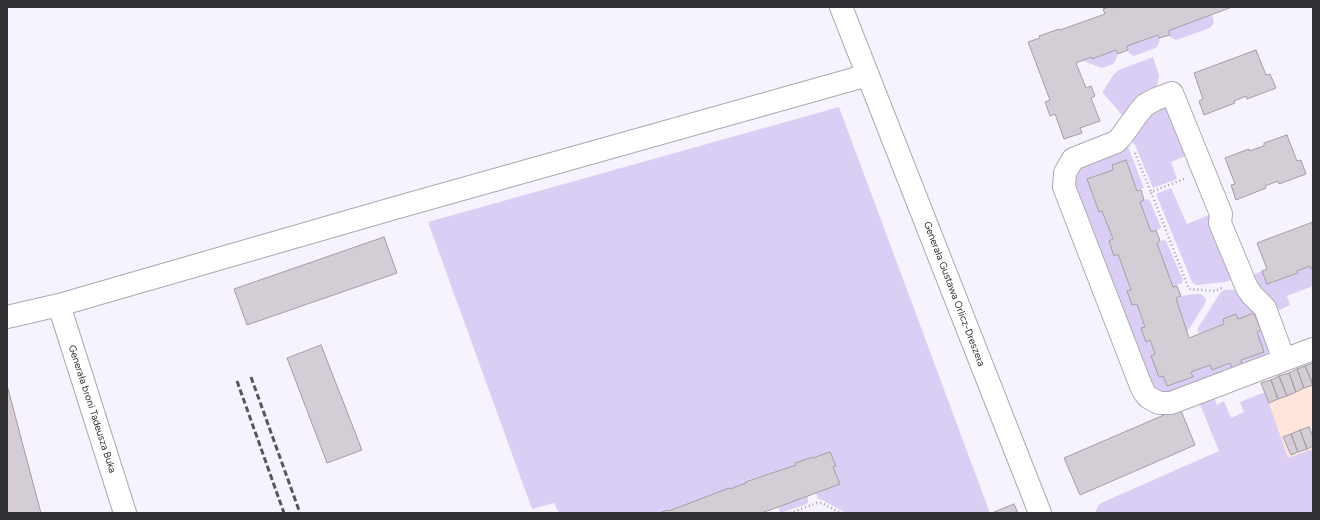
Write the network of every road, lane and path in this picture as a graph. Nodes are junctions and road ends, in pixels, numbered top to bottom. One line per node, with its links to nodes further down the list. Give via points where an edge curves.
1 (841, 7): 2 (street, Generała Gustawa Orlicz-Dreszera)
2 (868, 75): 7 (street); 11 (street, Generała Gustawa Orlicz-Dreszera)
3 (1122, 137): 4 (street, via 1145,105 1172,93); 5 (path, via 1133,148); 10 (street, via 1116,142 1073,159 1065,173 1064,187 1144,392 1159,403 1171,403)
4 (1204, 172): 5 (path); 10 (street, via 1221,214 1220,223 1247,288 1265,308)
5 (1150, 192): 6 (path, via 1189,289)
6 (1215, 291)
7 (59, 305): 8 (street); 12 (street, Generała broni Tadeusza Buka)
8 (7, 317)
9 (1313, 349): 10 (street)
10 (1284, 360)
11 (1039, 511)
12 (125, 513)
13 (790, 513): 14 (path, via 822,503)
14 (840, 513)

